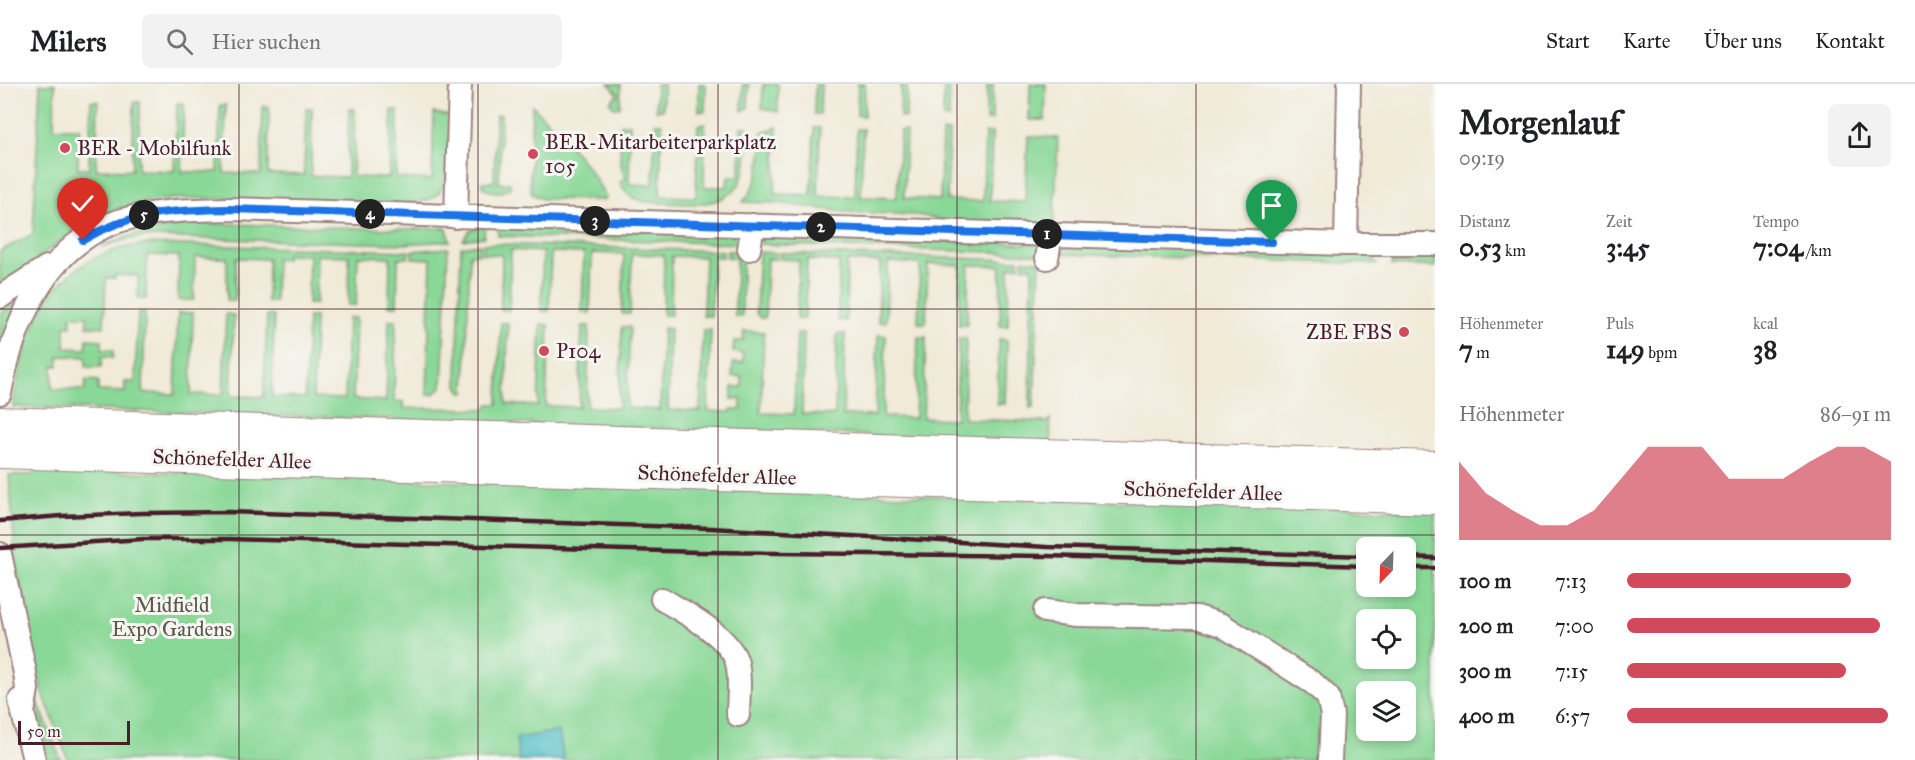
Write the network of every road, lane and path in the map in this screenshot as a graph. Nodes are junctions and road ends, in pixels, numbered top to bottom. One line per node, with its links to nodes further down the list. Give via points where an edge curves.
1 (460, 84): 3 (street)
2 (1349, 84): 6 (street)
3 (456, 217): 4 (street); 9 (street, via 185,210 119,221)
4 (753, 225): 5 (street); 8 (street)
5 (1051, 234): 6 (street); 10 (street)
6 (1346, 244): 7 (street)
7 (1435, 244)
8 (749, 249)
9 (63, 256): 11 (street); 12 (street, via 35,292 22,318)
10 (1047, 258)
11 (0, 297)
12 (0, 393)
13 (0, 423): 15 (highway, Schönefelder Allee)
14 (0, 452): 16 (highway, Schönefelder Allee)
15 (1435, 467)
16 (1435, 498)
17 (2, 564): 21 (street, via 27,689)
18 (662, 599): 22 (street, via 718,636 731,651 737,663)
19 (1045, 611): 24 (street, via 1197,617 1222,625 1313,683 1328,697 1332,715)
20 (0, 626): 21 (street)
21 (23, 713): 23 (street)
22 (738, 715)
23 (34, 760)
24 (1330, 760)

